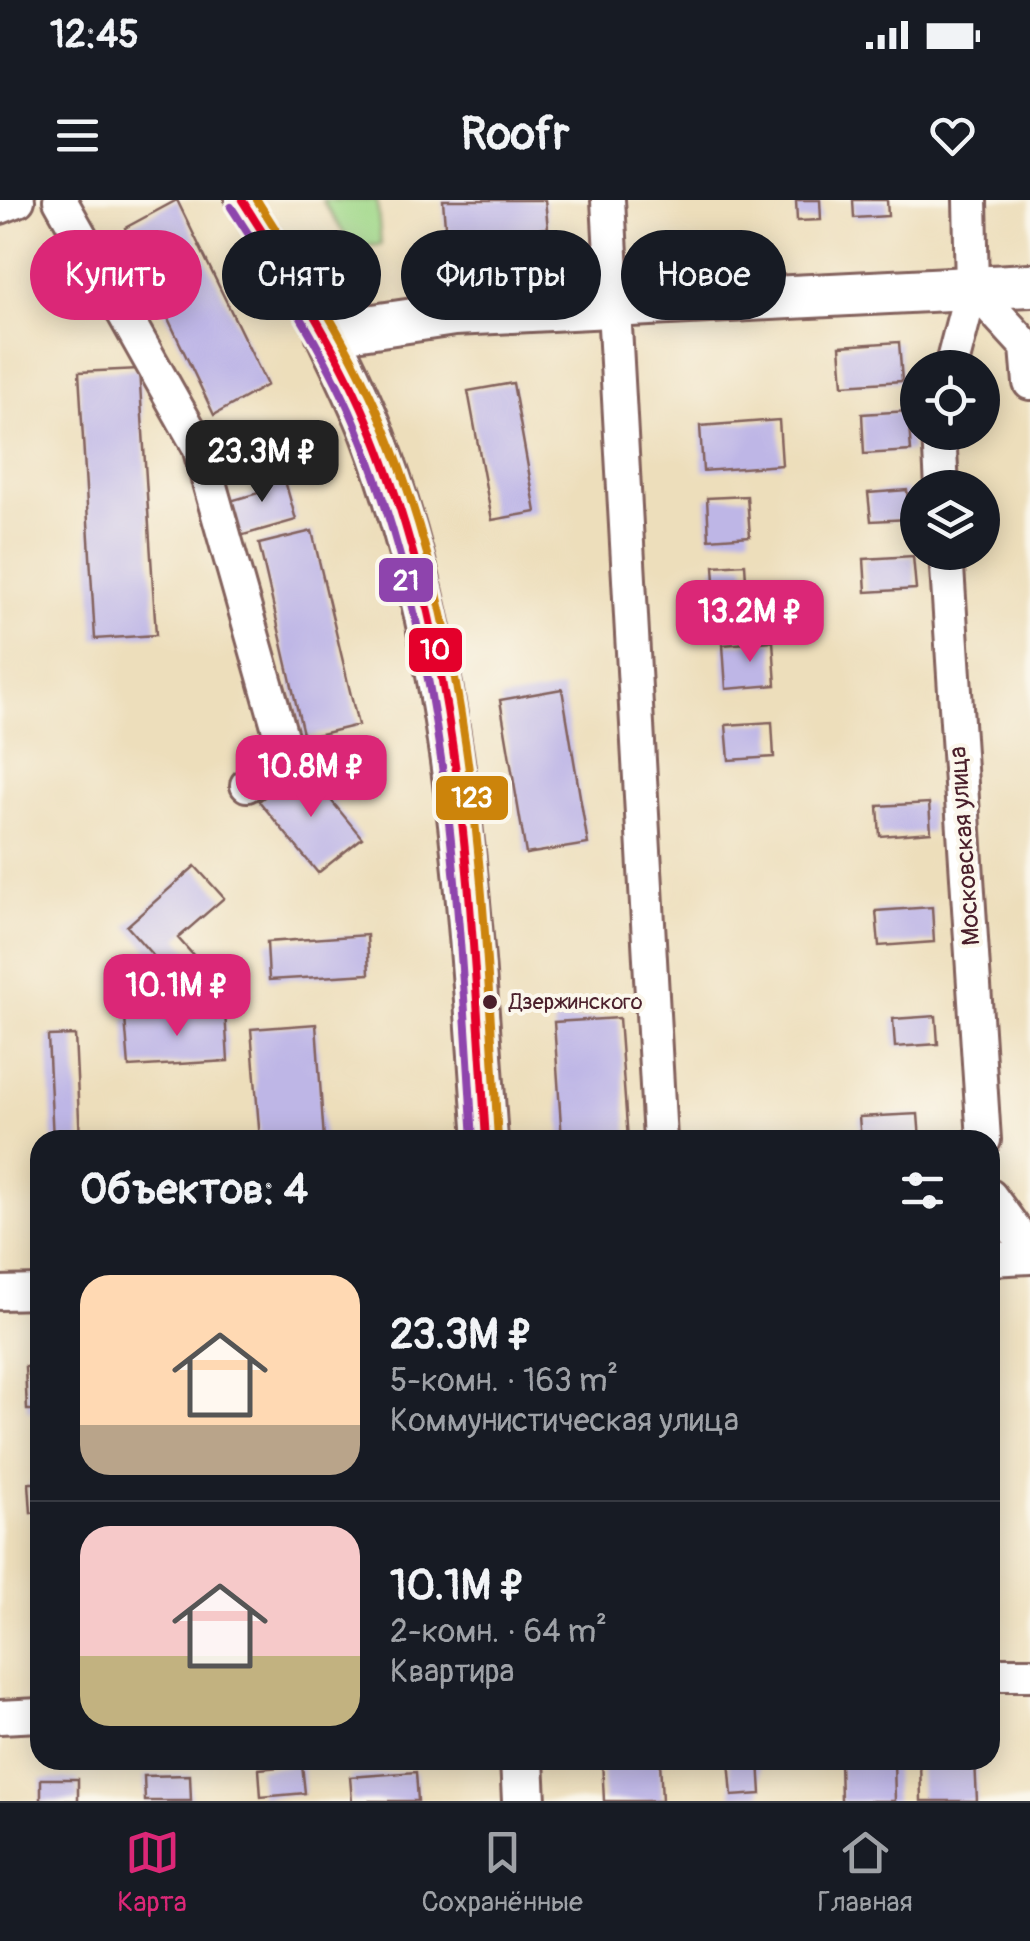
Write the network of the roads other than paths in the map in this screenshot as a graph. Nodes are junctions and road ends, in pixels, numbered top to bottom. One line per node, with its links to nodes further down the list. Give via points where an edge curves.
1 (18, 200): 6 (street)
2 (60, 200): 14 (street, via 199,447 284,747)
3 (242, 200): 10 (street)
4 (608, 200): 9 (street)
5 (970, 200): 8 (street)
6 (0, 207)
7 (1030, 284): 8 (main road)
8 (972, 287): 9 (main road); 11 (street); 12 (street, via 1027,347)
9 (615, 306): 10 (main road, via 454,314); 16 (street)
10 (327, 334): 15 (main road, via 392,490 441,686 468,889)
11 (955, 350)
12 (1030, 382)
13 (947, 570): 17 (street, Московская улица)
14 (247, 785)
15 (485, 1130)
16 (659, 1130)
17 (983, 1130)
18 (1000, 1210): 19 (street)
19 (1030, 1254): 20 (street)
20 (1000, 1258)
21 (30, 1292): 22 (street)
22 (0, 1293)
23 (1000, 1674): 24 (street)
24 (1030, 1674)
25 (30, 1715): 26 (street)
26 (0, 1717)
27 (522, 1770): 28 (main road)
28 (524, 1801)

